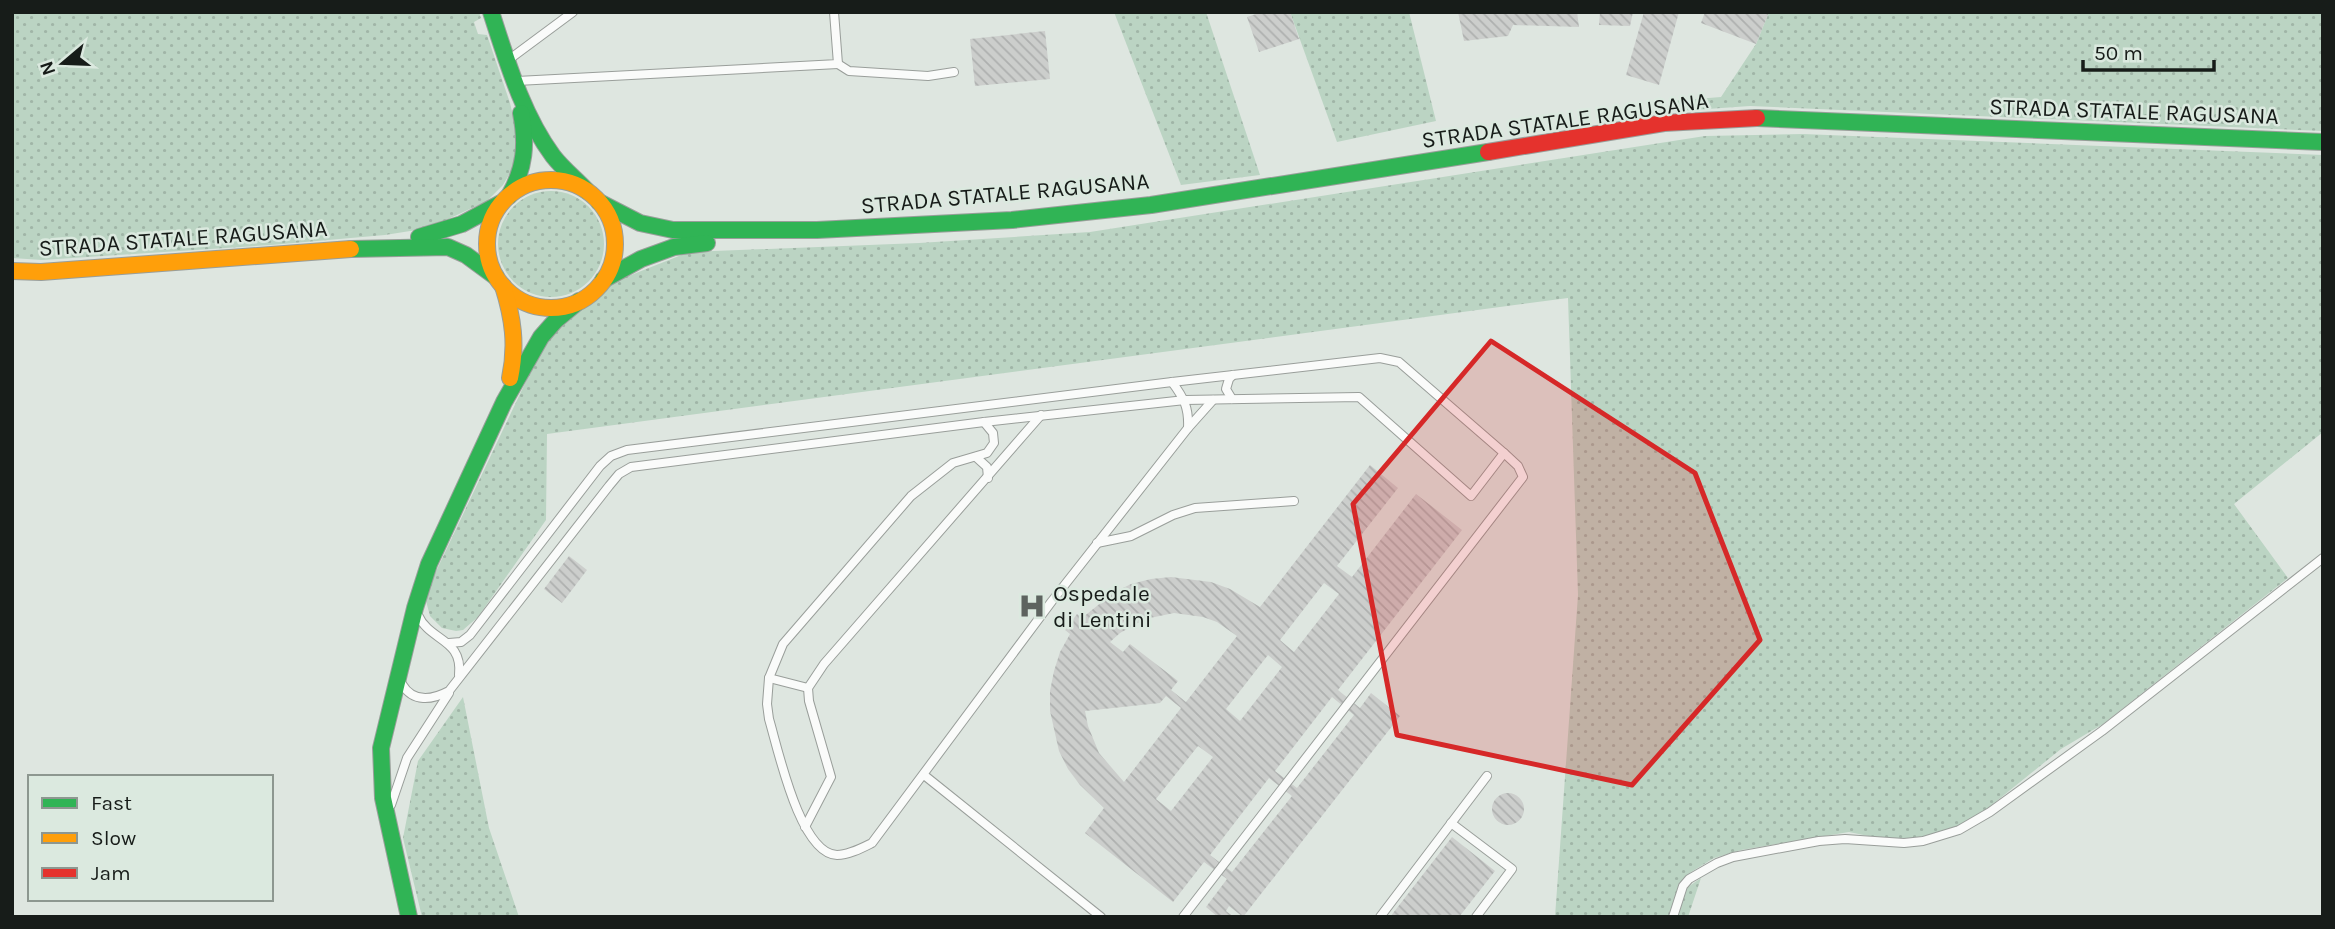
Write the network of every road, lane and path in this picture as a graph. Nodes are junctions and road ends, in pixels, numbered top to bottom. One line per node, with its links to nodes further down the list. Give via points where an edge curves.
1 (491, 12): 5 (main road)
2 (573, 12): 5 (lane)
3 (841, 12): 4 (lane)
4 (834, 13): 6 (lane)
5 (508, 61): 8 (main road)
6 (838, 64): 7 (lane, via 849,71 928,76); 8 (lane)
7 (954, 72)
8 (516, 85): 10 (main road, via 552,154); 11 (main road, via 525,164)
9 (2323, 142): 12 (main road, STRADA STATALE RAGUSANA, via 1742,118 1664,123 1151,205 1012,220)
10 (593, 197): 11 (main road, via 567,182 544,180 523,186); 12 (main road, via 640,223 673,230); 15 (main road, via 610,221 615,243)
11 (505, 199): 13 (main road, via 443,233); 16 (main road, via 493,217 487,239 489,261)
12 (817, 230): 15 (main road, via 674,247)
13 (357, 249): 14 (main road, STRADA STATALE RAGUSANA); 16 (main road, via 448,247)
14 (12, 271)
15 (603, 280): 17 (main road)
16 (499, 281): 17 (main road, via 520,300 535,306 558,308); 23 (main road, via 516,330 516,354)
17 (579, 301): 23 (main road, via 541,337)
18 (1233, 375): 19 (lane); 20 (lane, via 1226,390); 27 (lane, via 1380,358 1399,362)
19 (1172, 382): 21 (lane); 36 (lane, via 627,450 600,466 471,635)
20 (1232, 399): 22 (lane); 27 (lane, via 1359,397 1471,496)
21 (1185, 400): 22 (lane); 24 (lane); 26 (lane)
22 (1213, 400): 26 (lane)
23 (504, 402): 33 (main road, via 429,564)
24 (1041, 415): 25 (lane); 29 (lane)
25 (984, 422): 28 (lane, via 994,443 987,453); 38 (lane, via 632,467 608,485)
26 (1188, 428): 31 (lane)
27 (1504, 453): 49 (lane, via 1523,477)
28 (976, 457): 29 (lane, via 987,467); 39 (lane, via 953,463 911,496 783,644)
29 (988, 478): 40 (lane)
30 (1294, 501): 31 (lane, via 1195,508 1131,536)
31 (1097, 543): 42 (lane)
32 (2323, 558): 52 (lane, via 2102,731 1959,830 1923,841 1819,841 1733,857 1689,879)
33 (415, 608): 34 (lane, via 427,630); 35 (main road)
34 (439, 638): 35 (lane); 36 (lane)
35 (415, 640): 37 (main road)
36 (449, 643): 38 (lane, via 457,653)
37 (398, 677): 41 (lane, via 406,690 419,698 435,699); 44 (main road, via 381,748)
38 (458, 678): 41 (lane)
39 (769, 678): 40 (lane); 46 (lane, via 769,719)
40 (808, 688): 46 (lane, via 831,777)
41 (449, 691): 44 (lane, via 407,758)
42 (923, 775): 46 (lane, via 872,843 852,852 835,855 820,849); 48 (lane)
43 (1487, 776): 45 (lane)
44 (387, 818): 47 (main road)
45 (1451, 823): 50 (lane); 51 (lane, via 1512,869)
46 (805, 827)
47 (409, 917)
48 (1101, 917)
49 (1183, 917)
50 (1380, 917)
51 (1476, 917)
52 (1673, 917)

